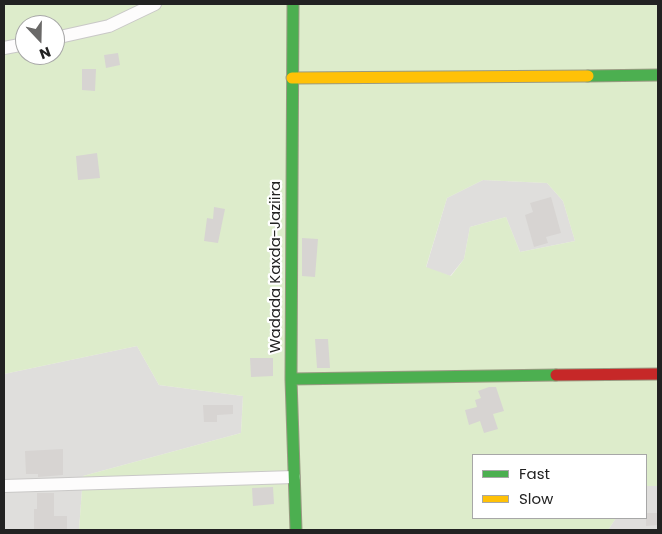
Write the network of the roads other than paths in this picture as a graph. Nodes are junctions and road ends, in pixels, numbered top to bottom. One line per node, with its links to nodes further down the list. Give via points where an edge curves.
1 (155, 4): 3 (street, via 109,26)
2 (293, 4): 5 (street, Wadada Kaxda-Jaziira)
3 (65, 36)
4 (658, 76): 5 (street)
5 (292, 78): 7 (street, Wadada Kaxda-Jaziira)
6 (658, 374): 7 (street)
7 (291, 379): 8 (street, Wadada Kaxda-Jaziira)
8 (294, 477): 9 (street); 10 (street, Wadada Kaxda-Jaziira)
9 (4, 486)
10 (296, 530)

